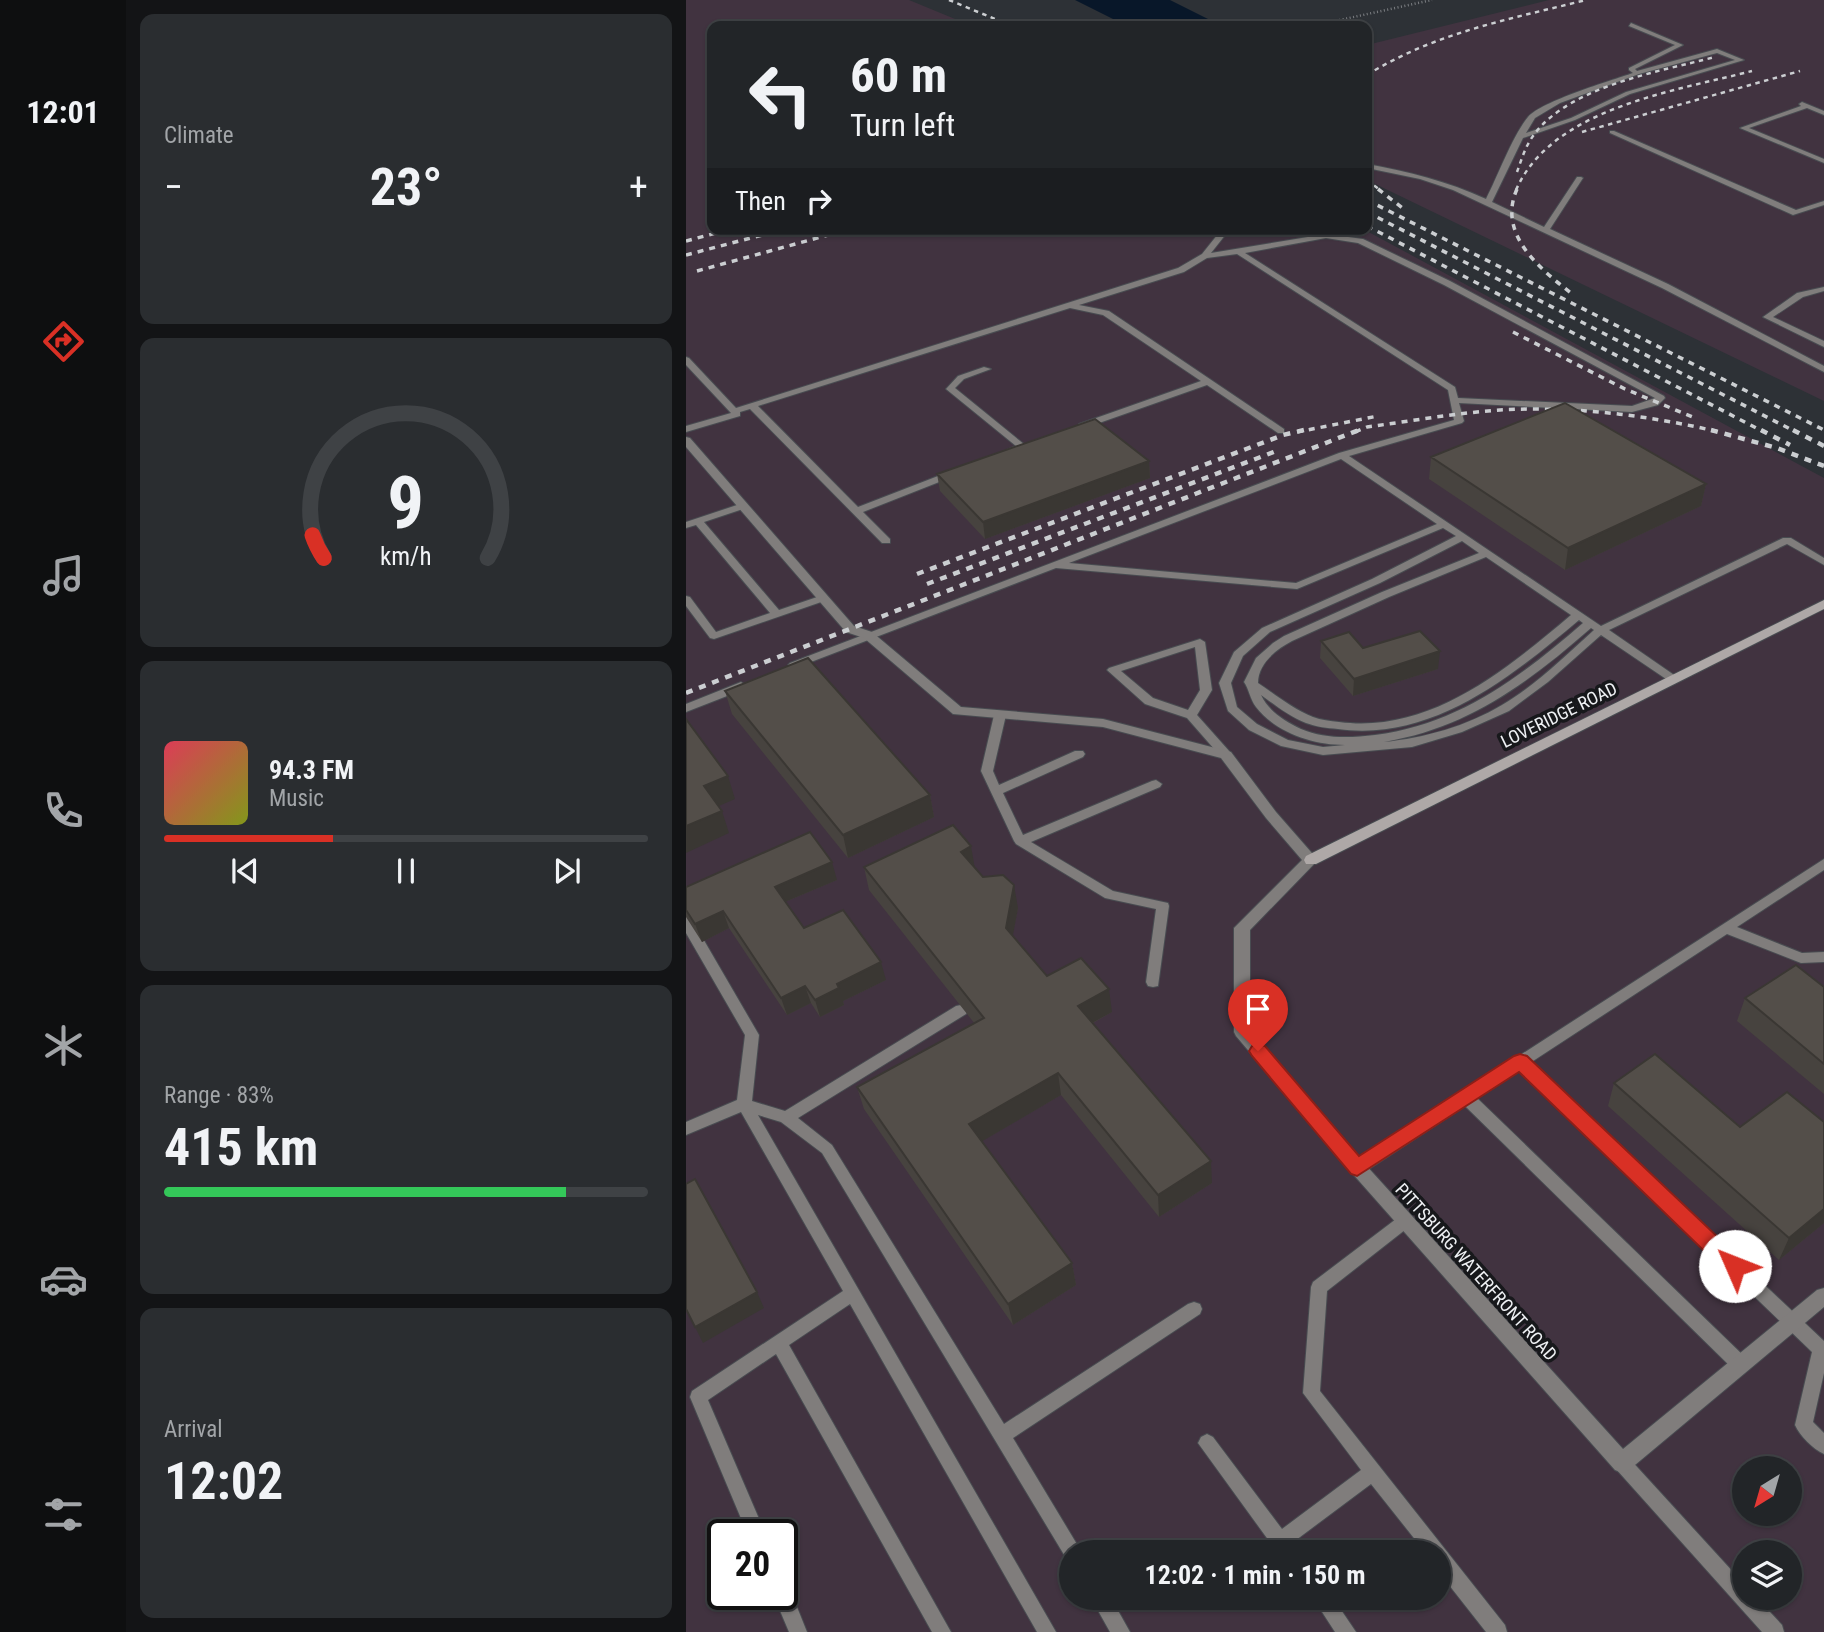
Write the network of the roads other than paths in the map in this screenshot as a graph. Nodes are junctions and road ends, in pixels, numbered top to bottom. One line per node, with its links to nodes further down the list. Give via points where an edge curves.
1 (1631, 25): 2 (lane, via 1680,45 1631,69)
2 (1637, 73): 5 (lane, via 1558,102 1532,117); 5 (lane, via 1717,51 1741,60 1628,93)
3 (1824, 113): 6 (lane, via 1804,105 1743,128)
4 (1612, 132): 10 (lane, via 1796,213)
5 (1520, 137): 9 (lane)
6 (1824, 161)
7 (1372, 167): 9 (lane, via 1432,181)
8 (1579, 178): 11 (lane)
9 (1488, 203): 11 (lane)
10 (1824, 203)
11 (1546, 230): 20 (lane)
12 (1222, 235): 14 (lane)
13 (1238, 252): 14 (lane); 22 (lane, via 1452,389); 22 (lane, via 1326,236 1360,242 1447,283 1661,398 1632,409)
14 (1205, 257): 16 (lane, via 1181,270)
15 (1824, 289): 17 (lane, via 1800,295 1767,317)
16 (1069, 306): 21 (lane, via 1106,313); 23 (lane)
17 (1824, 344)
18 (686, 360): 24 (lane)
19 (987, 369): 30 (lane, via 960,378 950,389)
20 (1824, 369)
21 (1208, 382): 26 (lane); 27 (lane)
22 (1455, 400): 31 (lane, via 1459,421)
23 (752, 405): 24 (lane); 35 (lane)
24 (734, 411): 25 (lane, via 737,414)
25 (686, 429)
26 (1072, 430)
27 (1281, 431)
28 (686, 440): 34 (street)
29 (1034, 443): 30 (lane)
30 (1022, 447): 32 (lane)
31 (1342, 455): 38 (lane); 43 (lane)
32 (996, 457)
33 (971, 467): 35 (lane)
34 (743, 506): 36 (lane); 44 (street)
35 (856, 511): 40 (lane)
36 (698, 521): 37 (lane); 47 (lane)
37 (686, 524)
38 (1444, 524): 39 (lane); 43 (lane, via 1297,586)
39 (1462, 537): 41 (lane); 50 (lane, via 1266,629 1238,654 1225,683 1233,708 1253,727 1285,743 1322,751 1412,743 1505,708)
40 (886, 541)
41 (1487, 553): 48 (lane); 55 (lane, via 1368,601 1277,645 1258,664)
42 (1824, 562): 50 (lane, via 1787,540)
43 (1053, 565): 51 (lane)
44 (823, 598): 47 (lane); 51 (street, via 850,629)
45 (686, 599): 47 (lane, via 714,636)
46 (1824, 604): 54 (street, LOVERIDGE ROAD)
47 (777, 614)
48 (1578, 615): 49 (lane); 55 (lane, via 1489,686 1451,708 1401,724 1351,728 1316,723)
49 (1590, 623): 50 (lane); 55 (lane, via 1508,690 1468,713 1394,737 1322,740 1291,729 1270,717 1254,699)
50 (1601, 630): 54 (lane)
51 (868, 635): 52 (lane); 57 (street, via 958,711)
52 (783, 669)
53 (759, 679): 56 (lane)
54 (1673, 679): 64 (street, LOVERIDGE ROAD)
55 (1250, 682)
56 (686, 708)
57 (1000, 715): 60 (street, via 1103,723); 62 (lane, via 987,771)
58 (1191, 715): 58 (lane, via 1149,702 1112,670 1200,642 1206,690); 60 (lane)
59 (1079, 754): 62 (lane)
60 (1226, 755): 64 (street)
61 (1156, 784): 63 (lane)
62 (996, 791): 63 (lane)
63 (1020, 841): 69 (lane, via 1110,895 1163,906)
64 (1311, 860): 76 (street, PITTSBURG WATERFRONT ROAD, via 1242,928 1242,1032)
65 (1824, 864): 67 (lane)
66 (686, 921): 73 (lane, via 752,1035)
67 (1726, 928): 68 (lane, via 1801,958); 71 (lane)
68 (1824, 957)
69 (1153, 982)
70 (961, 1010): 74 (lane)
71 (1520, 1062): 72 (lane); 81 (lane)
72 (1466, 1097): 76 (lane); 84 (lane)
73 (744, 1104): 74 (lane); 75 (lane); 78 (lane)
74 (786, 1118): 86 (lane, via 827,1149)
75 (686, 1129)
76 (1357, 1168): 77 (street, PITTSBURG WATERFRONT ROAD)
77 (1405, 1221): 89 (street, PITTSBURG WATERFRONT ROAD); 90 (lane, via 1319,1287 1311,1393)
78 (853, 1293): 82 (lane); 102 (lane)
79 (1824, 1296): 81 (street)
80 (1194, 1309): 86 (lane)
81 (1793, 1322): 83 (lane); 84 (street)
82 (779, 1343): 91 (lane, via 698,1397); 101 (lane)
83 (1823, 1350): 85 (lane)
84 (1740, 1364): 89 (street)
85 (1804, 1425): 88 (lane)
86 (1001, 1436): 92 (lane)
87 (1207, 1443): 93 (lane)
88 (1824, 1445)
89 (1622, 1463): 106 (lane)
90 (1373, 1472): 94 (lane); 95 (lane)
91 (750, 1519)
92 (1065, 1540)
93 (1279, 1540)
94 (1292, 1540)
95 (1426, 1540)
96 (1451, 1572): 105 (lane)
97 (789, 1610): 100 (lane)
98 (1107, 1610): 103 (lane)
99 (1331, 1610): 104 (lane)
100 (798, 1632)
101 (942, 1632)
102 (1047, 1632)
103 (1121, 1632)
104 (1347, 1632)
105 (1498, 1632)
106 (1775, 1632)

